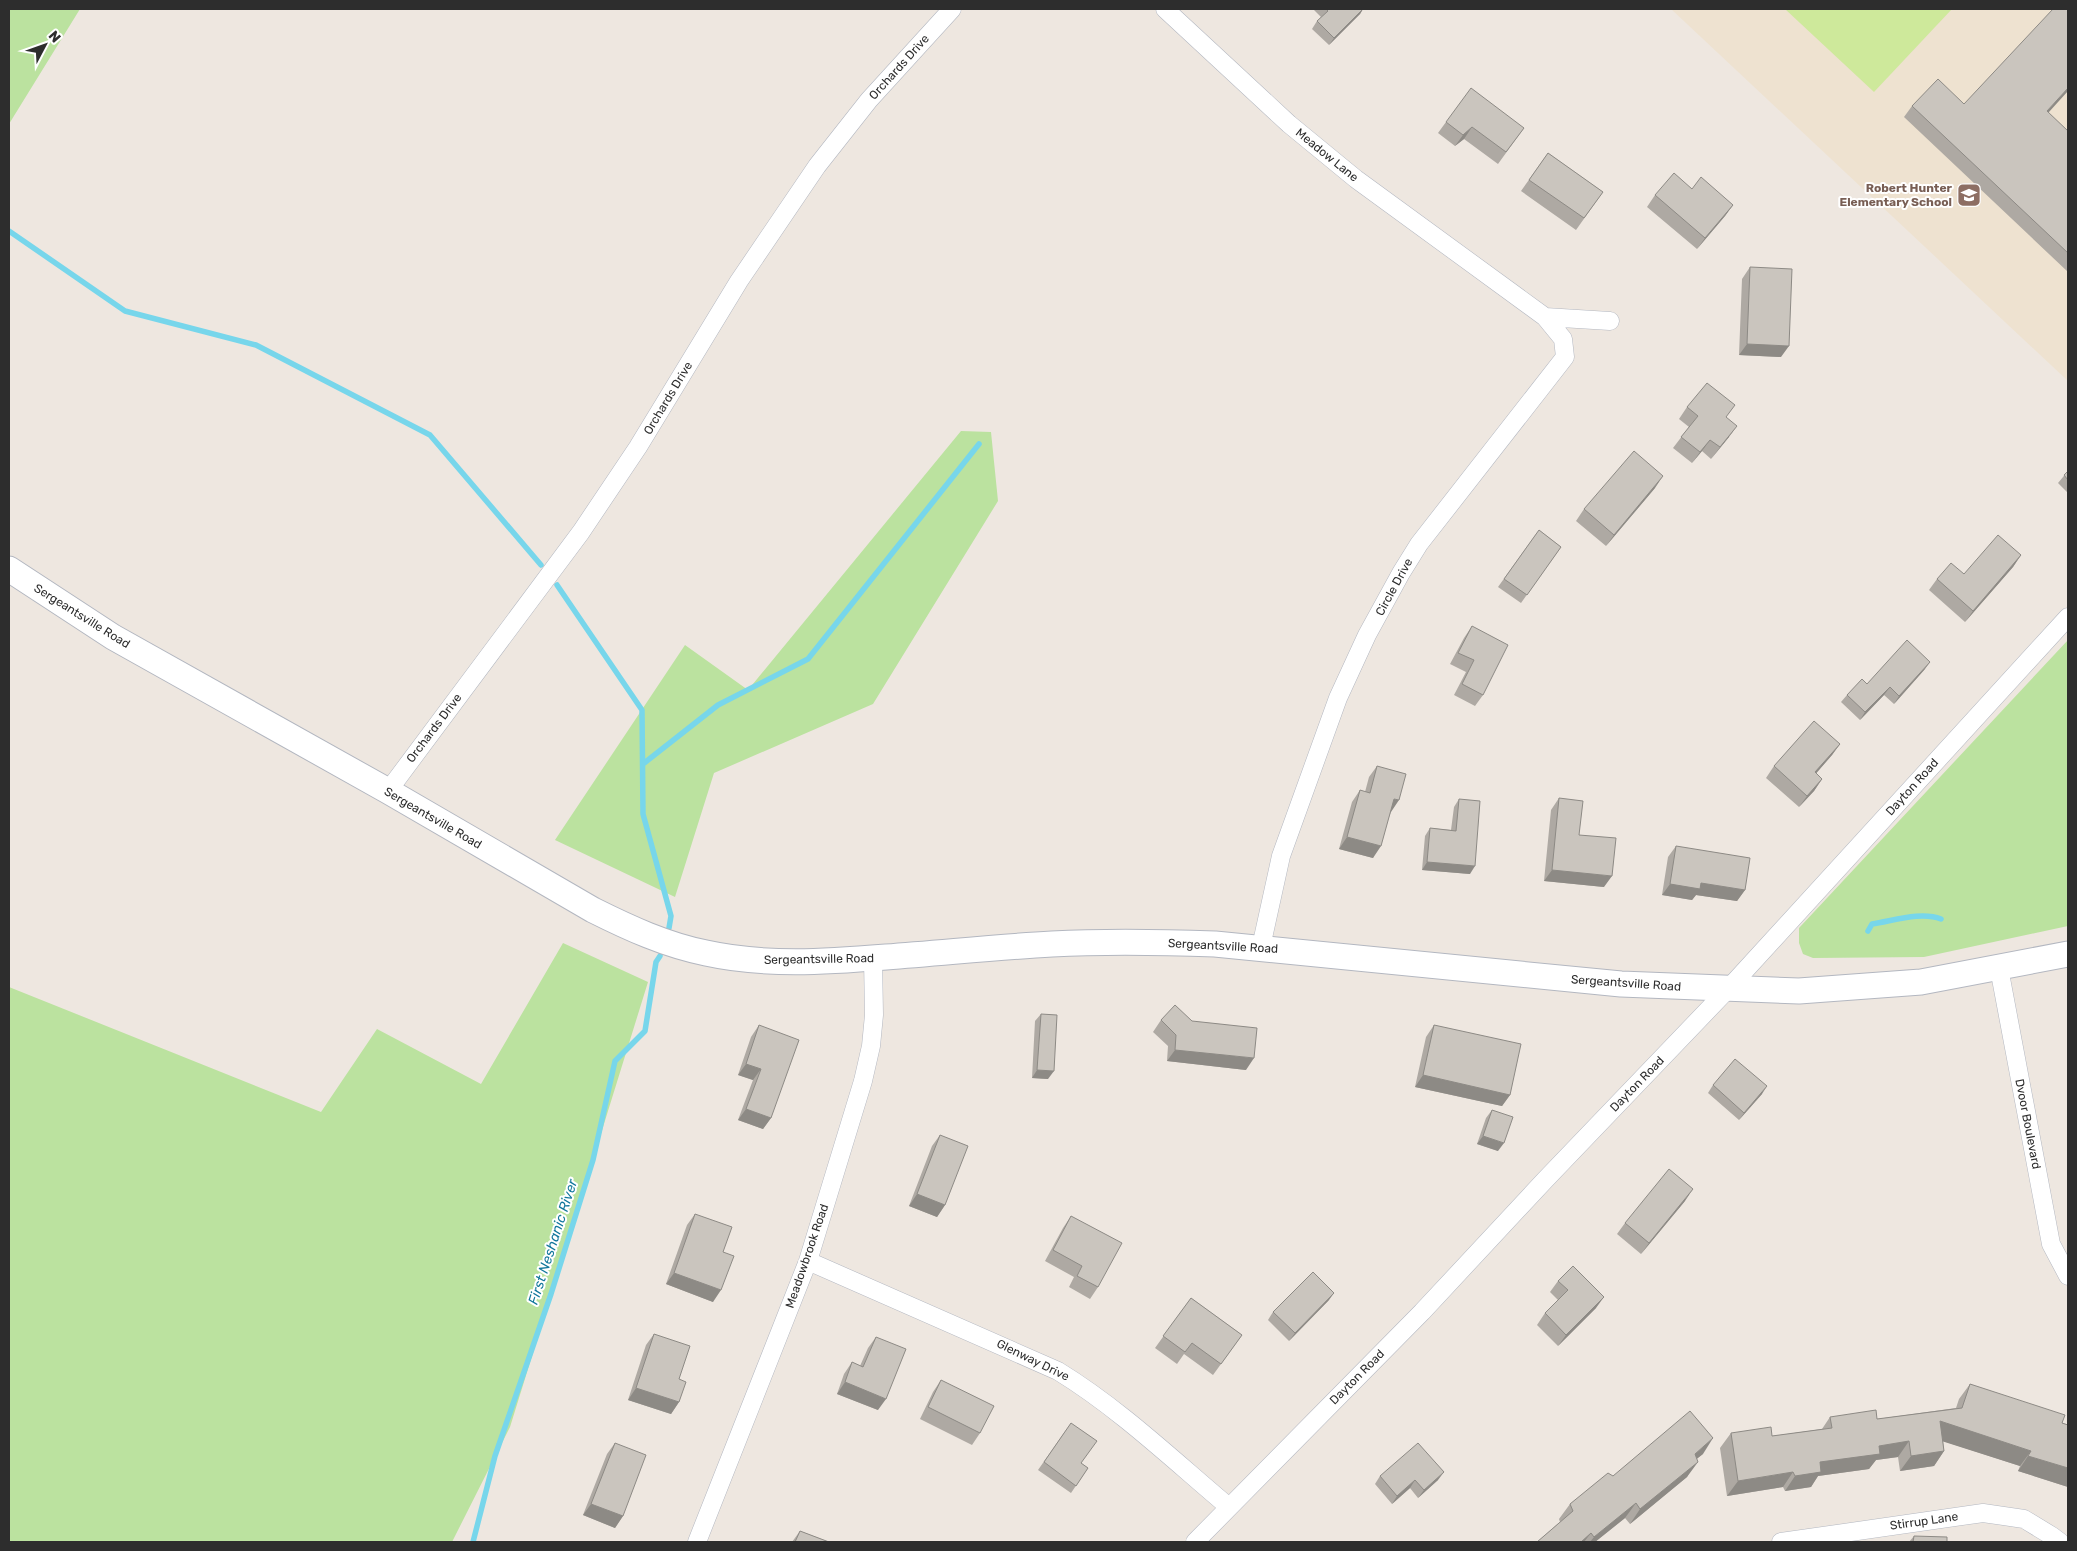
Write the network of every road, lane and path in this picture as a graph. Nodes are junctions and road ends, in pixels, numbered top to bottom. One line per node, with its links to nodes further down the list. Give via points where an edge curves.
1 (952, 9): 8 (street, Orchards Drive, via 869,100 817,166 581,532)
2 (1166, 9): 3 (street, Meadow Lane, via 1288,124 1356,179)
3 (1502, 286): 4 (street, Circle Drive)
4 (1545, 317): 5 (street); 9 (street, Circle Drive, via 1563,339 1565,357 1424,538 1367,635 1338,698 1288,835 1275,876)
5 (1610, 321)
6 (9, 569): 8 (main road, Sergeantsville Road, via 113,636)
7 (2068, 617): 13 (street, Dayton Road)
8 (388, 791): 11 (main road, Sergeantsville Road, via 593,910 672,945 745,960 822,962)
9 (1260, 947): 11 (main road, Sergeantsville Road, via 1159,942 1053,944); 13 (main road, Sergeantsville Road, via 1621,984)
10 (2068, 954): 12 (main road, Sergeantsville Road)
11 (873, 958): 14 (street, Meadowbrook Road, via 874,1015 864,1081)
12 (1999, 968): 13 (main road, Sergeantsville Road, via 1921,982 1799,991); 15 (street, Dvoor Boulevard, via 2051,1244)
13 (1728, 989): 16 (street, Dayton Road, via 1422,1312)
14 (808, 1261): 16 (street, Glenway Drive, via 1058,1371 1120,1413); 17 (street, Meadowbrook Road)
15 (2068, 1276)
16 (1229, 1507): 18 (street, Dayton Road)
17 (697, 1542)
18 (1195, 1542)
19 (1781, 1542): 20 (street, Stirrup Lane, via 1983,1513 2024,1519)
20 (2060, 1542)

